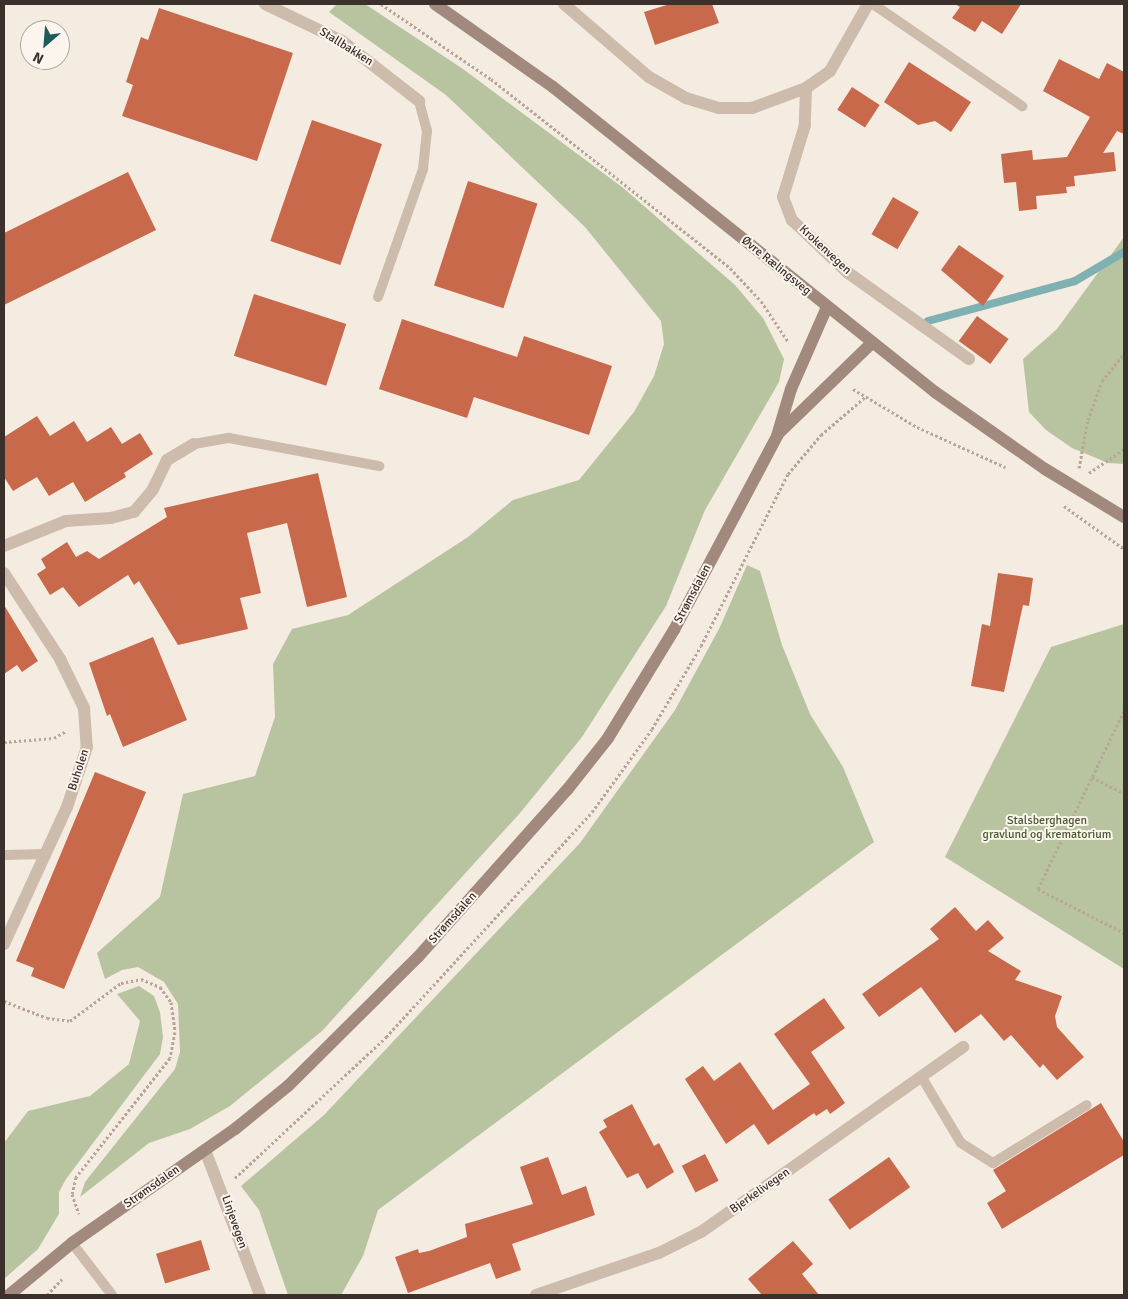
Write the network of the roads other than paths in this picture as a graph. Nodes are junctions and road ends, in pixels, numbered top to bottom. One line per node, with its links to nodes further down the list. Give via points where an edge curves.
1 (265, 4): 7 (street, Stallbakken, via 342,42)
2 (435, 4): 10 (main road, Øvre Rælingsveg, via 553,87)
3 (564, 4): 6 (street, via 648,77 686,98 719,108 752,108)
4 (868, 4): 6 (street, via 830,71)
5 (873, 4): 8 (lane)
6 (806, 88): 12 (street, Krokenvegen, via 805,125 783,197 792,220 847,272)
7 (419, 101): 9 (lane, via 427,131 423,169)
8 (1022, 106)
9 (378, 298)
10 (827, 307): 11 (main road, Øvre Rælingsveg); 13 (main road, Strømsdalen, via 792,389)
11 (872, 343): 13 (main road, Strømsdalen); 16 (main road, Øvre Rælingsveg, via 1006,443)
12 (968, 359)
13 (777, 436): 25 (main road, Strømsdalen, via 674,630 588,764 524,841 352,1026 288,1086)
14 (194, 444): 15 (lane, via 229,438); 17 (street, via 167,460 153,489 134,512 111,518 66,521)
15 (379, 466)
16 (1124, 517)
17 (4, 546)
18 (4, 573): 19 (street, Buholen, via 60,660 84,708 87,747)
19 (46, 854): 20 (lane); 21 (street, Buholen)
20 (4, 855)
21 (4, 944)
22 (963, 1047): 23 (street, Bjerkelivegen)
23 (921, 1076): 24 (lane, via 961,1143 993,1164); 30 (street, Bjerkelivegen, via 701,1232 659,1253)
24 (1087, 1104)
25 (205, 1150): 26 (main road, Strømsdalen); 29 (street, Linjevegen)
26 (72, 1243): 27 (main road, Strømsdalen); 28 (lane)
27 (9, 1295)
28 (112, 1295)
29 (260, 1295)
30 (536, 1295)

